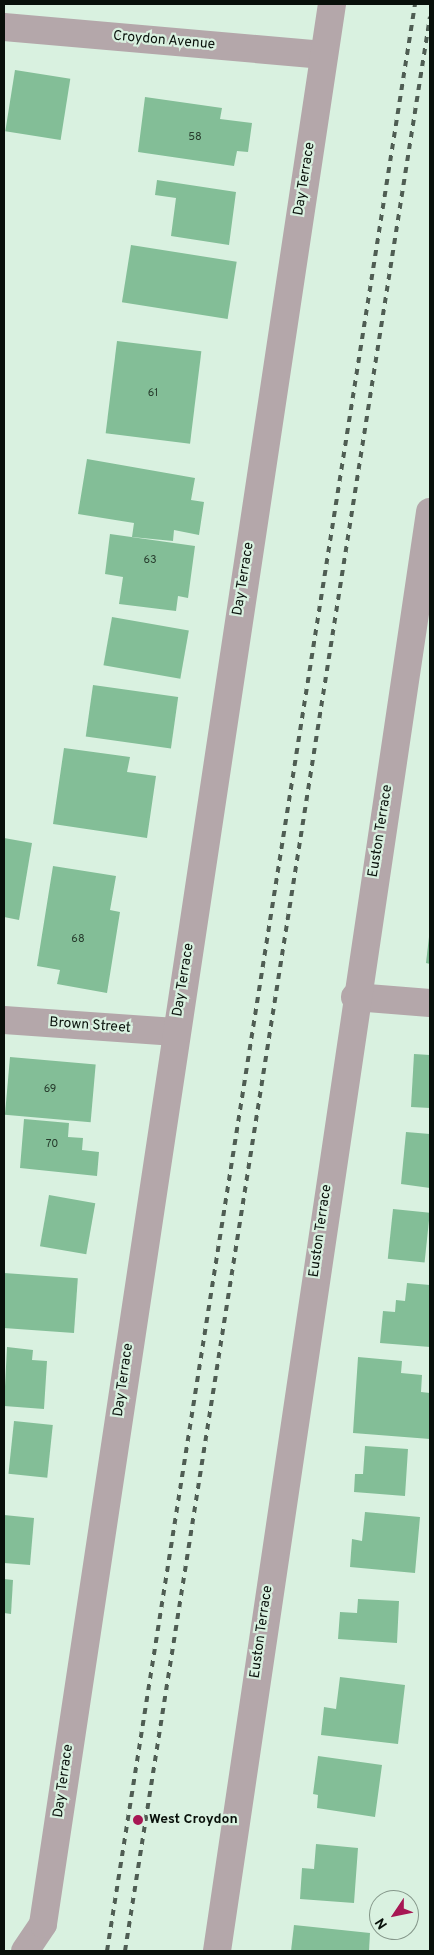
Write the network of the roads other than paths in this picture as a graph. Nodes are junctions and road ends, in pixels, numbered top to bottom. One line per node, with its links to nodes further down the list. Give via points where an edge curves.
1 (332, 4): 3 (street, Day Terrace)
2 (4, 27): 3 (street, Croydon Avenue)
3 (324, 55): 8 (street, Day Terrace)
4 (430, 512): 5 (street, Euston Terrace)
5 (355, 996): 6 (street); 10 (street, Euston Terrace)
6 (430, 1003)
7 (4, 1020): 8 (street, Brown Street)
8 (176, 1032): 9 (street, Day Terrace, via 43,1924)
9 (25, 1951)
10 (217, 1951)

